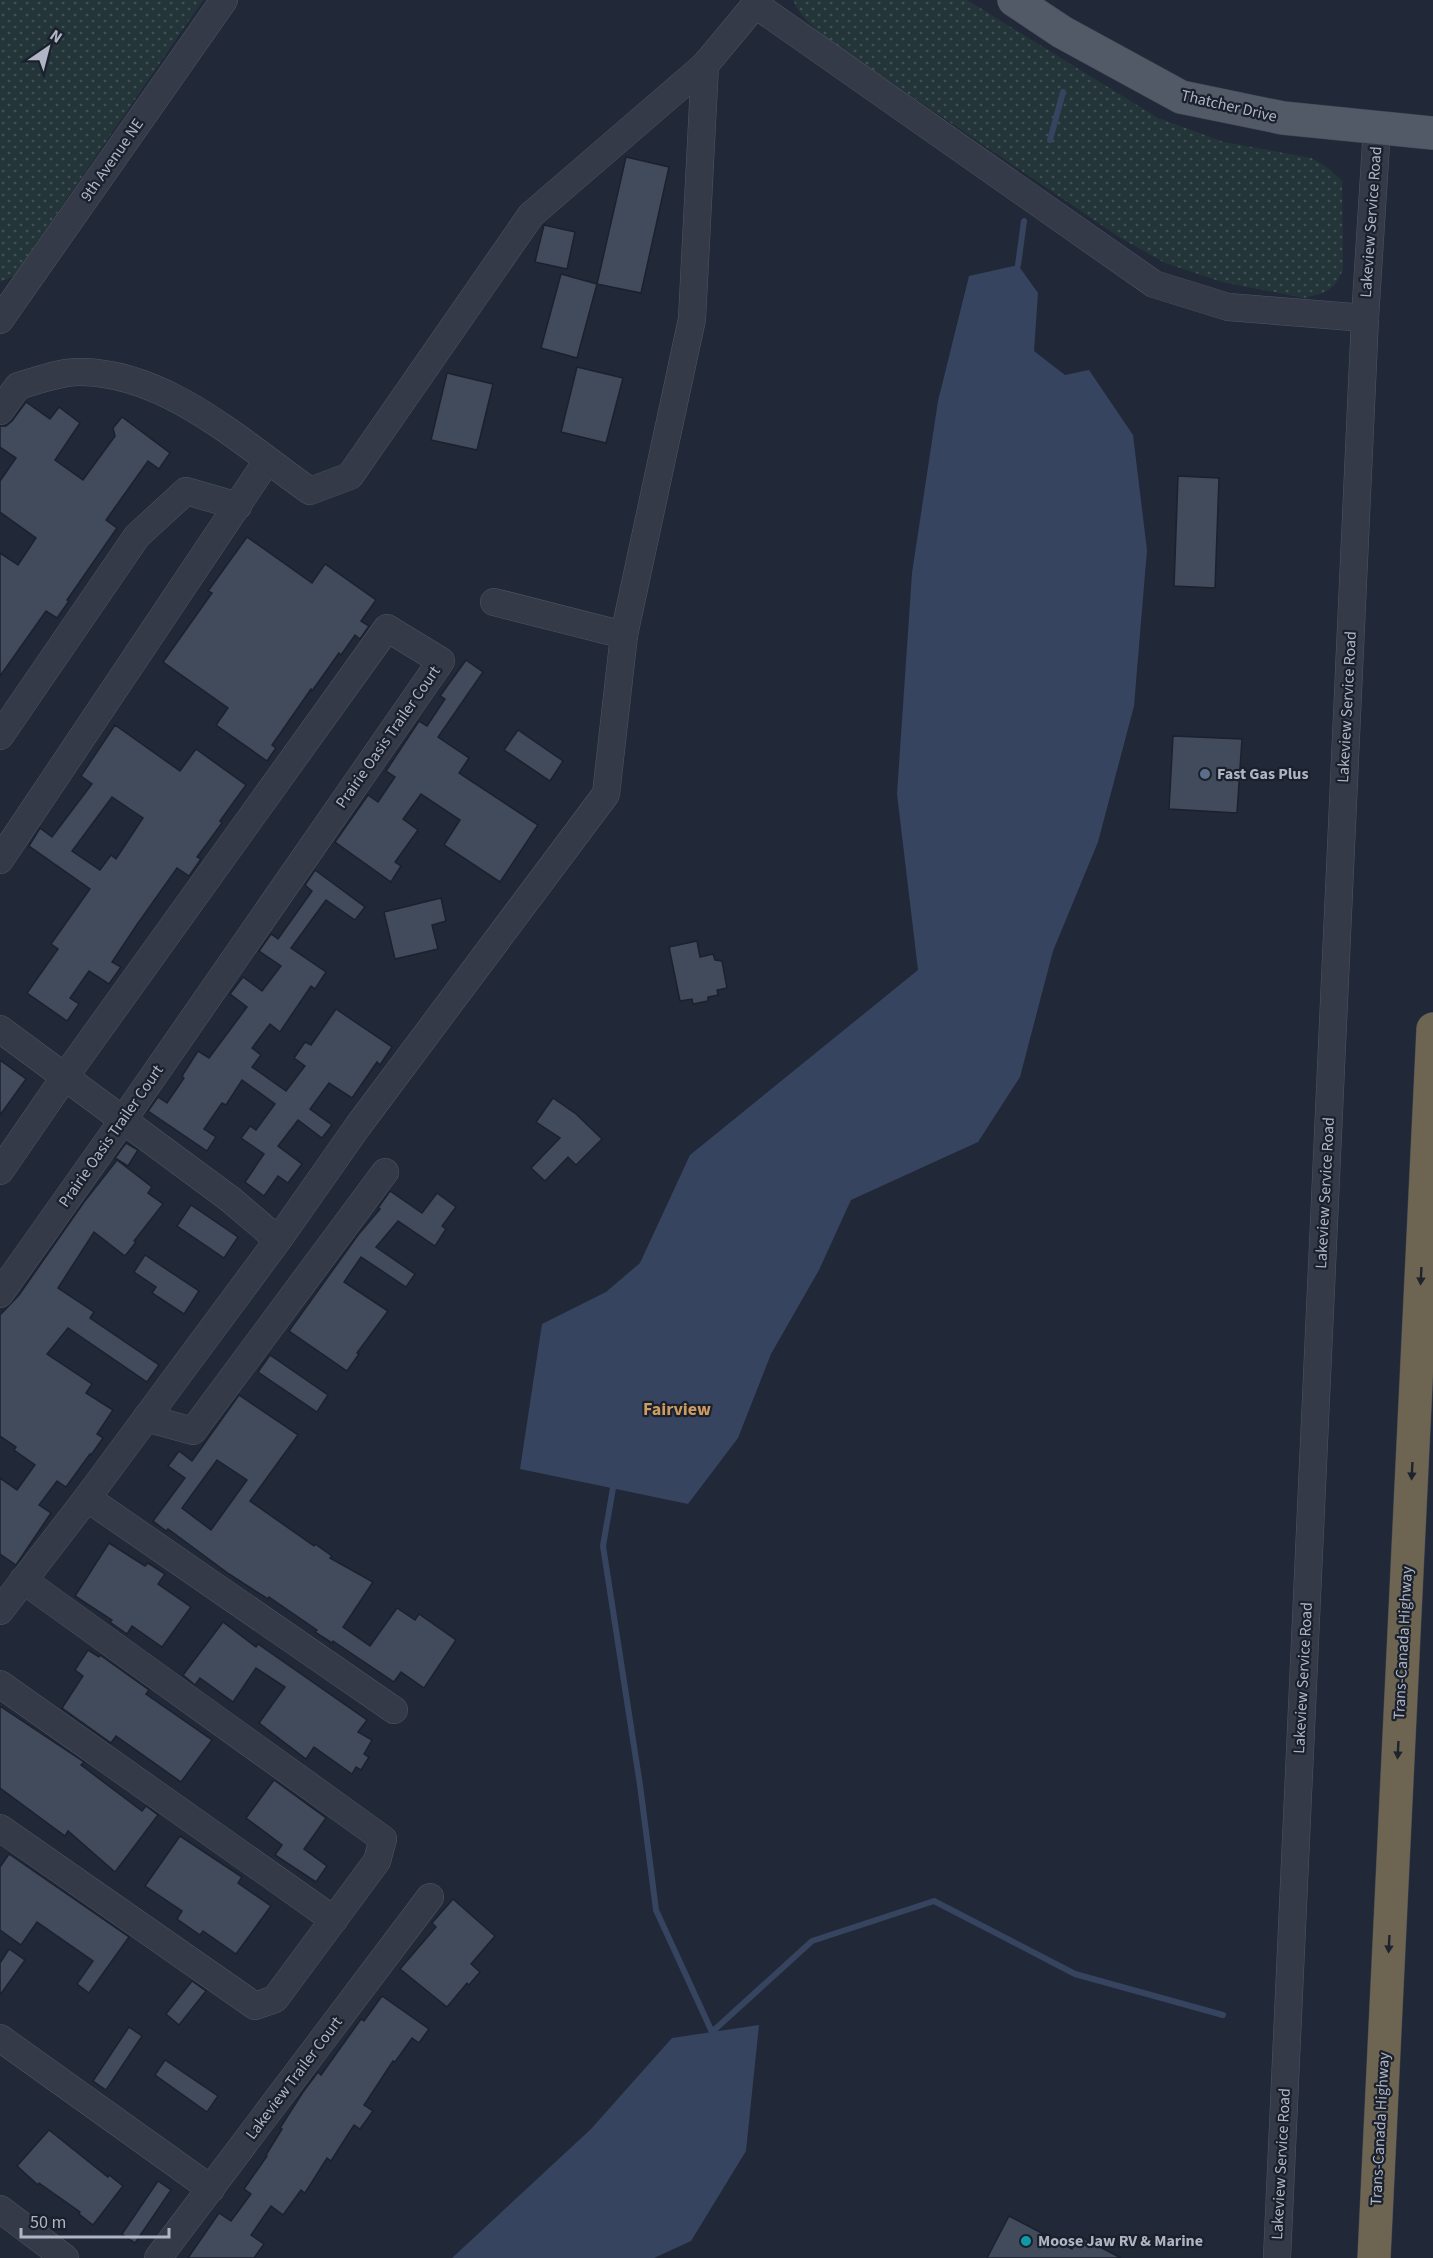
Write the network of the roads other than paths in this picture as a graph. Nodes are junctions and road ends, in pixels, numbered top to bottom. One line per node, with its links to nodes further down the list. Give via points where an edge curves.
1 (224, 0): 8 (street, 9th Avenue NE)
2 (1014, 0): 5 (main road, Thatcher Drive, via 1062,32 1181,97 1282,118)
3 (758, 2): 4 (street); 7 (street, via 1154,284 1228,307)
4 (705, 65): 10 (street, via 531,214 350,476 310,491); 13 (street, via 692,319)
5 (1377, 128): 6 (main road, Thatcher Drive); 7 (street, Lakeview Service Road)
6 (1433, 133)
7 (1365, 318): 38 (street, Lakeview Service Road)
8 (0, 320)
9 (0, 411): 10 (street, via 18,386 79,371 119,376 166,393 215,422)
10 (267, 461): 11 (street)
11 (238, 506): 14 (street, via 186,491 137,536); 15 (street)
12 (494, 602): 13 (street)
13 (624, 635): 22 (street, via 606,794 358,1126)
14 (0, 736)
15 (0, 860)
16 (0, 1029): 18 (street)
17 (1433, 1029): 39 (highway, Trans-Canada Highway, one-way to 39)
18 (64, 1078): 19 (street); 19 (street, Prairie Oasis Trailer Court, via 387,628 441,661); 20 (street, Prairie Oasis Trailer Court)
19 (123, 1120): 22 (street, via 230,1199); 23 (street, Prairie Oasis Trailer Court)
20 (0, 1171)
21 (385, 1172): 24 (street, via 193,1431)
22 (278, 1240): 24 (street)
23 (0, 1294)
24 (146, 1418): 25 (street)
25 (87, 1498): 26 (street); 29 (street)
26 (23, 1580): 27 (street); 32 (street, via 383,1839 377,1861)
27 (0, 1611)
28 (0, 1684): 32 (street)
29 (394, 1710)
30 (0, 1827): 32 (street, via 255,2006 275,1999)
31 (430, 1897): 34 (street, Lakeview Trailer Court)
32 (334, 1920)
33 (0, 2038): 34 (street)
34 (211, 2189): 37 (street, Lakeview Trailer Court)
35 (0, 2209): 36 (street)
36 (64, 2258)
37 (158, 2258)
38 (1277, 2258)
39 (1374, 2258)

